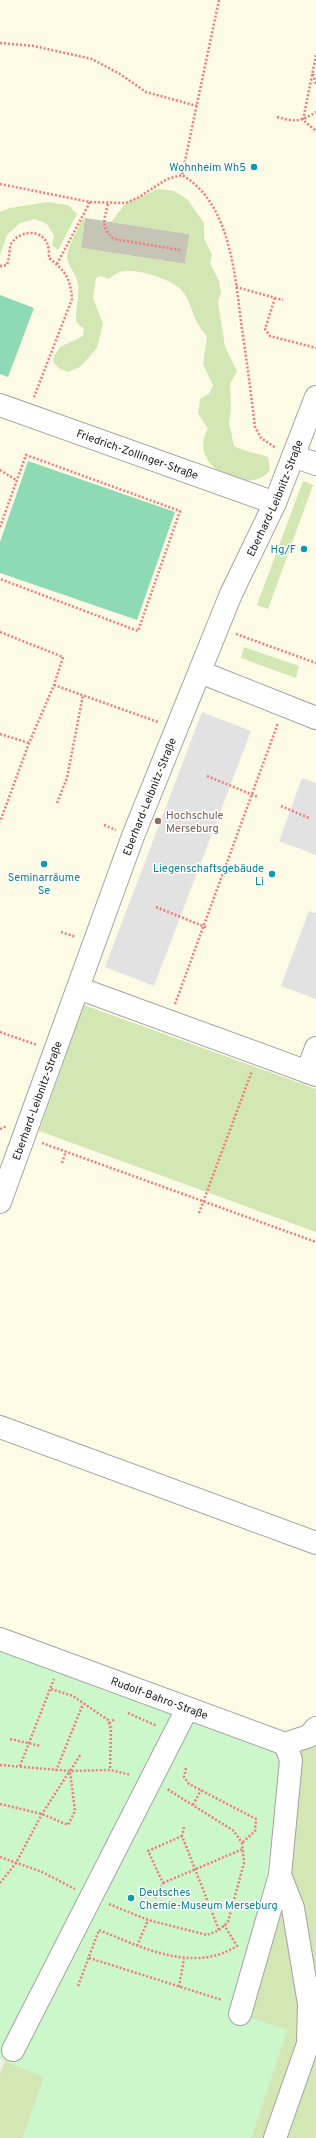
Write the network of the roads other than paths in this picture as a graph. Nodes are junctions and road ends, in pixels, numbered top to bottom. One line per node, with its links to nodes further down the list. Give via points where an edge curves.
1 (316, 397): 3 (street, Eberhard-Leibnitz-Straße)
2 (0, 405): 5 (street, Friedrich-Zollinger-Straße)
3 (294, 456): 4 (street); 5 (street, Eberhard-Leibnitz-Straße)
4 (316, 464)
5 (275, 503): 6 (street, Eberhard-Leibnitz-Straße, via 231,594)
6 (200, 672): 7 (street); 8 (street, Eberhard-Leibnitz-Straße, via 133,836)
7 (316, 718)
8 (78, 988): 10 (street); 11 (street, Eberhard-Leibnitz-Straße)
9 (316, 1048): 10 (street)
10 (312, 1073)
11 (0, 1202)
12 (0, 1427): 13 (street)
13 (316, 1543)
14 (0, 1639): 15 (street, Rudolf-Bahro-Straße)
15 (187, 1709): 17 (street, Rudolf-Bahro-Straße); 20 (street)
16 (316, 1728): 17 (street, via 309,1736)
17 (285, 1744): 18 (street, via 291,1760)
18 (280, 1875): 19 (street); 21 (street, via 293,1908 309,2004 308,2044)
19 (240, 2014)
20 (13, 2050)
21 (275, 2138)

